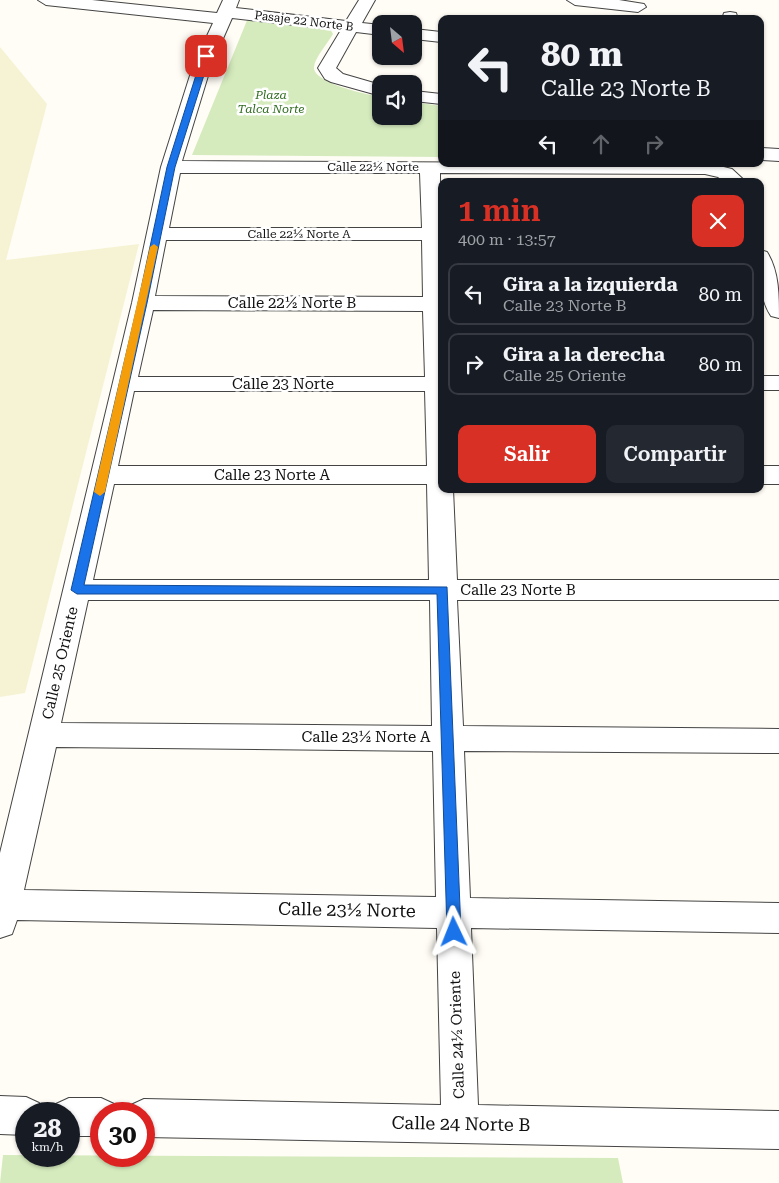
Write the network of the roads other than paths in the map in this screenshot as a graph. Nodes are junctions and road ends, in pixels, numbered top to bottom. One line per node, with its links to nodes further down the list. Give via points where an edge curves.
1 (46, 0): 4 (street)
2 (367, 0): 7 (street)
3 (575, 0): 5 (street)
4 (85, 2): 6 (street)
5 (638, 9)
6 (226, 10): 7 (street, Pasaje 22 Norte B); 16 (street, Calle 25 Oriente, via 202,66)
7 (351, 26): 8 (street, Pasaje 22 Norte B); 11 (street, via 328,64 328,72 337,78)
8 (372, 29)
9 (422, 35): 10 (street)
10 (438, 37)
11 (372, 88)
12 (422, 97): 13 (street)
13 (438, 99)
14 (764, 154): 15 (street)
15 (779, 155)
16 (171, 167): 19 (street, Calle 22½ Norte); 21 (street, Calle 25 Oriente)
17 (526, 167): 19 (street, Calle 22½ Norte)
18 (678, 167): 20 (street, Calle 22½ Norte, via 705,168)
19 (430, 168): 22 (street, Calle 24½ Oriente)
20 (730, 177)
21 (157, 234): 22 (street, Calle 22½ Norte A); 24 (street, Calle 25 Oriente)
22 (437, 234): 25 (street, Calle 24½ Oriente)
23 (764, 273): 26 (street)
24 (143, 303): 25 (street, Calle 22½ Norte B); 29 (street, Calle 25 Oriente)
25 (438, 304)
26 (772, 307)
27 (764, 383): 28 (street)
28 (779, 383)
29 (124, 384): 30 (street, Calle 23 Norte); 31 (street, Calle 25 Oriente)
30 (438, 384)
31 (104, 475): 32 (street, Calle 23 Norte A); 36 (street, Calle 25 Oriente)
32 (438, 475)
33 (764, 475): 34 (street)
34 (779, 475)
35 (440, 493): 37 (street, Calle 24½ Oriente)
36 (77, 590): 37 (street, Calle 23 Norte B); 39 (street, Calle 25 Oriente)
37 (443, 590): 38 (street, Calle 23 Norte B); 40 (street, Calle 24½ Oriente)
38 (779, 590)
39 (43, 735): 40 (street, Calle 23½ Norte A); 42 (street, Calle 25 Oriente)
40 (448, 738): 41 (street, Calle 23½ Norte A); 43 (street, Calle 24½ Oriente)
41 (779, 741)
42 (12, 821): 44 (street, Calle 25 Oriente)
43 (453, 912): 44 (street, Calle 23½ Norte); 45 (street, Calle 23½ Norte); 49 (street, Calle 24½ Oriente)
44 (2, 914)
45 (779, 918)
46 (0, 1116): 47 (street)
47 (15, 1116)
48 (155, 1118): 49 (street, Calle 24 Norte B)
49 (460, 1124): 50 (street, Calle 24 Norte B)
50 (779, 1130)

